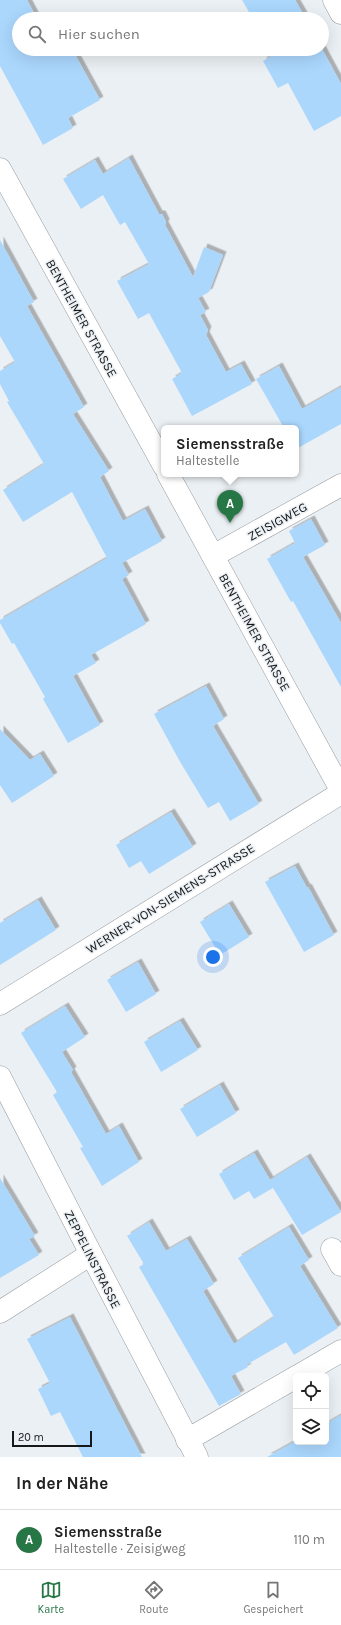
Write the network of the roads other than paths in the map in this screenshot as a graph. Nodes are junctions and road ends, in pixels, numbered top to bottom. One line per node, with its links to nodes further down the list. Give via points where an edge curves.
1 (334, 0): 2 (street)
2 (341, 13)
3 (0, 169): 4 (street, BENTHEIMER STRASSE)
4 (161, 461)
5 (170, 477): 7 (street, BENTHEIMER STRASSE)
6 (341, 485): 7 (street, ZEISIGWEG)
7 (213, 556): 8 (street, BENTHEIMER STRASSE)
8 (341, 792): 9 (street, WERNER-VON-SIEMENS-STRASSE)
9 (0, 1004)
10 (0, 1076): 11 (street, ZEPPELINSTRASSE)
11 (91, 1254): 12 (street); 16 (street, ZEPPELINSTRASSE)
12 (0, 1312)
13 (341, 1351): 14 (street, ZEPPELINSTRASSE)
14 (304, 1373)
15 (293, 1380): 16 (street, ZEPPELINSTRASSE)
16 (192, 1448)

